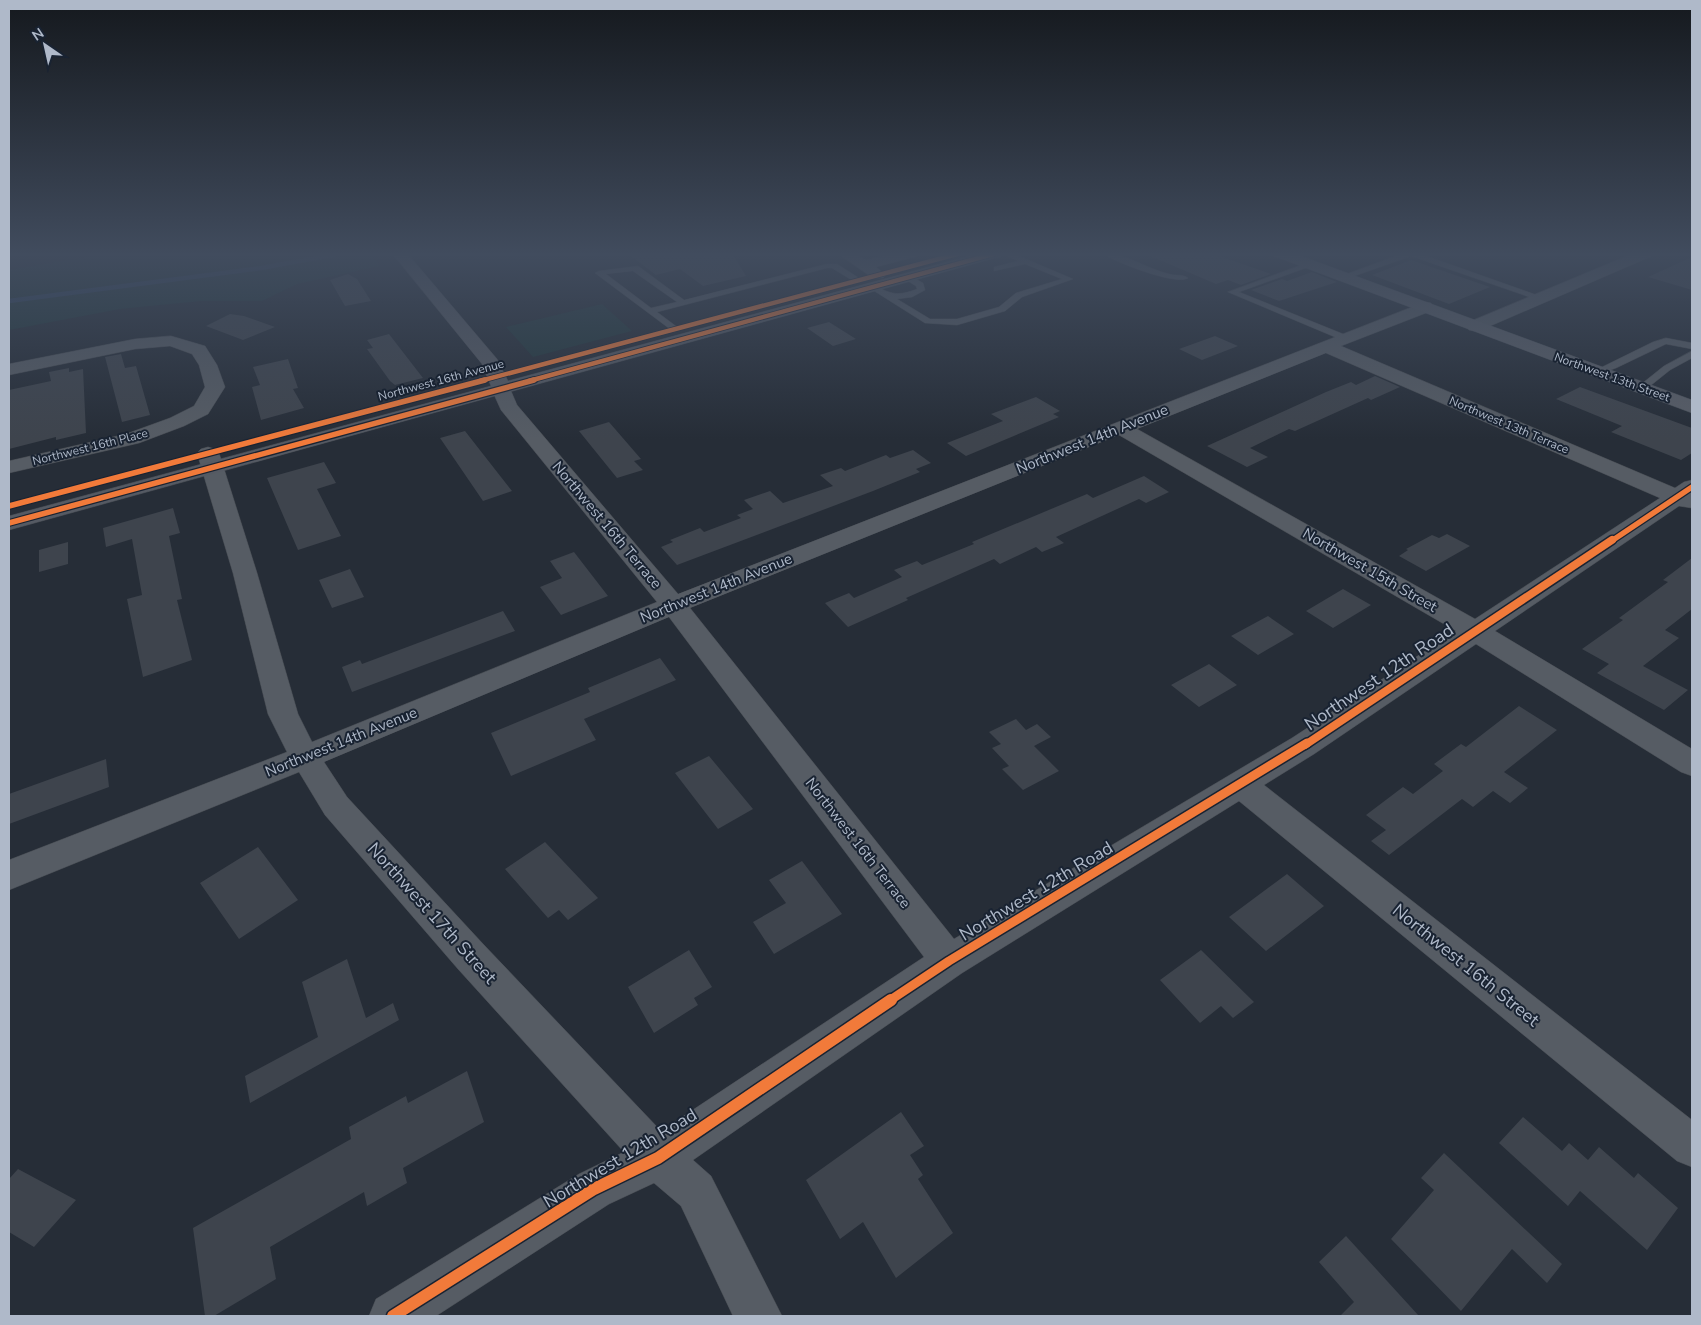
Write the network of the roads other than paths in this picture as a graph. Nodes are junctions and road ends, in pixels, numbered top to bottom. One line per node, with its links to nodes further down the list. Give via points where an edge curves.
1 (450, 315): 18 (main road, Northwest 16th Terrace, via 491,364)
2 (654, 315): 12 (lane)
3 (748, 315): 12 (main road, Northwest 16th Avenue)
4 (751, 315): 18 (main road, Northwest 16th Avenue)
5 (920, 315): 6 (lane, via 928,321 956,322)
6 (981, 315)
7 (1279, 315): 13 (lane)
8 (1405, 315): 13 (street, Northwest 14th Avenue)
9 (1446, 315): 11 (main road, Northwest 13th Street)
10 (1501, 315): 11 (street)
11 (1475, 326): 17 (main road, Northwest 13th Street)
12 (674, 329): 18 (main road, Northwest 16th Avenue)
13 (1335, 342): 21 (street, Northwest 14th Avenue); 24 (street, Northwest 13th Terrace)
14 (1692, 346): 17 (lane, via 1666,341)
15 (1692, 354): 19 (lane)
16 (9, 369): 23 (street, Northwest 16th Place, via 135,344 170,341 200,350 214,387 200,410 177,422 132,438)
17 (1597, 372): 19 (main road, Northwest 13th Street)
18 (499, 382): 22 (main road, Northwest 16th Avenue); 27 (street, Northwest 16th Terrace, via 508,406)
19 (1642, 388): 20 (main road, Northwest 13th Street)
20 (1692, 407)
21 (1121, 428): 27 (street, Northwest 14th Avenue); 28 (street, Northwest 15th Street)
22 (211, 460): 25 (main road, Northwest 16th Avenue); 26 (main road, Northwest 16th Avenue); 29 (street, Northwest 17th Street, via 283,714)
23 (9, 468)
24 (1687, 496): 28 (street, Northwest 12th Road)
25 (9, 506)
26 (9, 523)
27 (673, 605): 29 (street, Northwest 14th Avenue); 33 (street, Northwest 16th Terrace)
28 (1474, 631): 30 (street, Northwest 15th Street); 31 (street, Northwest 12th Road, via 1303,746)
29 (305, 757): 32 (street, Northwest 14th Avenue); 35 (street, Northwest 17th Street, via 343,814)
30 (1692, 764)
31 (1240, 784): 33 (street, Northwest 12th Road); 34 (street, Northwest 16th Street)
32 (9, 875)
33 (949, 961): 35 (street, Northwest 12th Road)
34 (1692, 1146)
35 (658, 1158): 36 (street, Northwest 12th Road, via 594,1190); 37 (street, Northwest 17th Street, via 696,1191)
36 (393, 1316)
37 (758, 1316)

